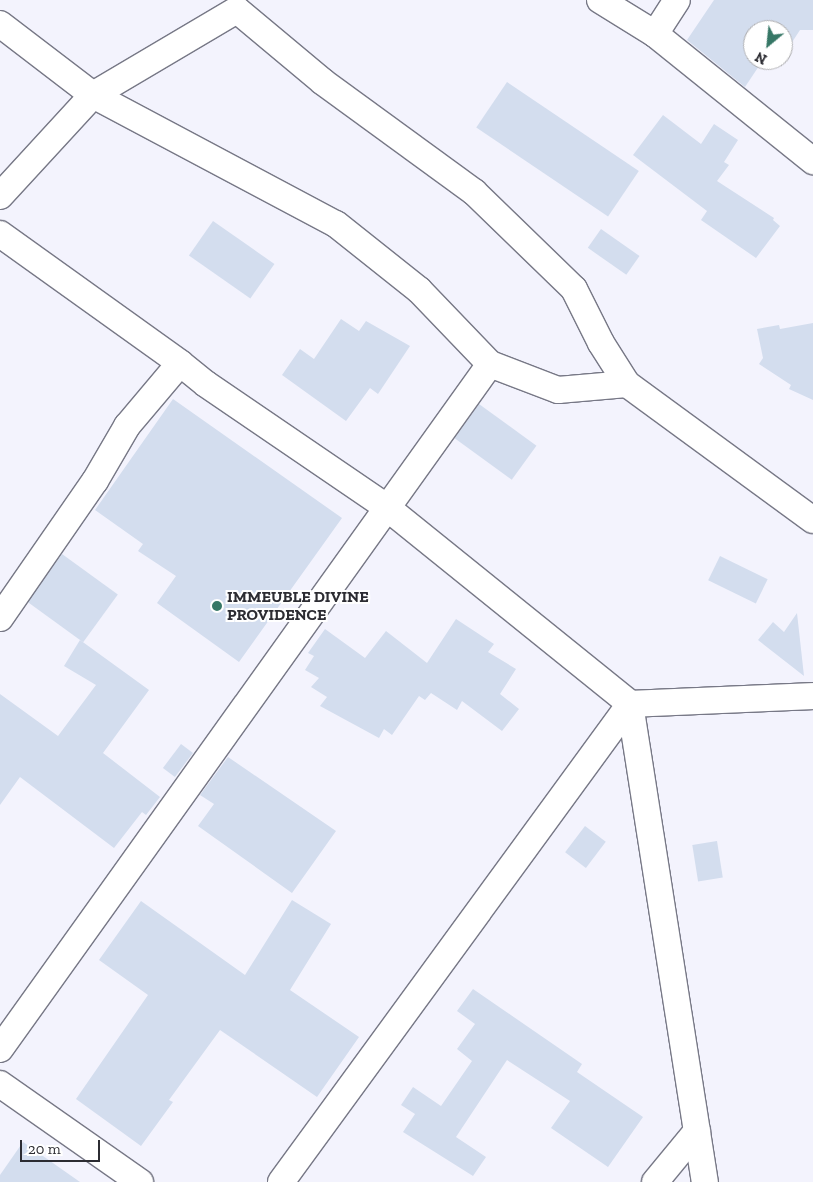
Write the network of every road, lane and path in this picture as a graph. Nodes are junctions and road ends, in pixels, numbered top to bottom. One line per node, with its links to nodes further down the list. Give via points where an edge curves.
1 (600, 0): 5 (street)
2 (677, 0): 5 (street)
3 (234, 4): 6 (street); 12 (street, via 323,82 481,199 574,289 601,343)
4 (0, 24): 6 (street)
5 (654, 34): 7 (street)
6 (93, 95): 8 (street); 11 (street, via 336,224 419,290)
7 (813, 162)
8 (0, 196)
9 (0, 234): 10 (street)
10 (180, 362): 13 (street, via 206,384); 15 (street, via 128,426 95,481)
11 (490, 364): 12 (street, via 558,390); 13 (street)
12 (628, 384): 14 (street)
13 (385, 506): 17 (street); 18 (street)
14 (813, 520)
15 (0, 618)
16 (813, 696): 17 (street)
17 (630, 704): 20 (street); 22 (street)
18 (0, 1049)
19 (0, 1084): 21 (street)
20 (697, 1131): 23 (street); 24 (street)
21 (140, 1182)
22 (281, 1182)
23 (655, 1182)
24 (705, 1182)

